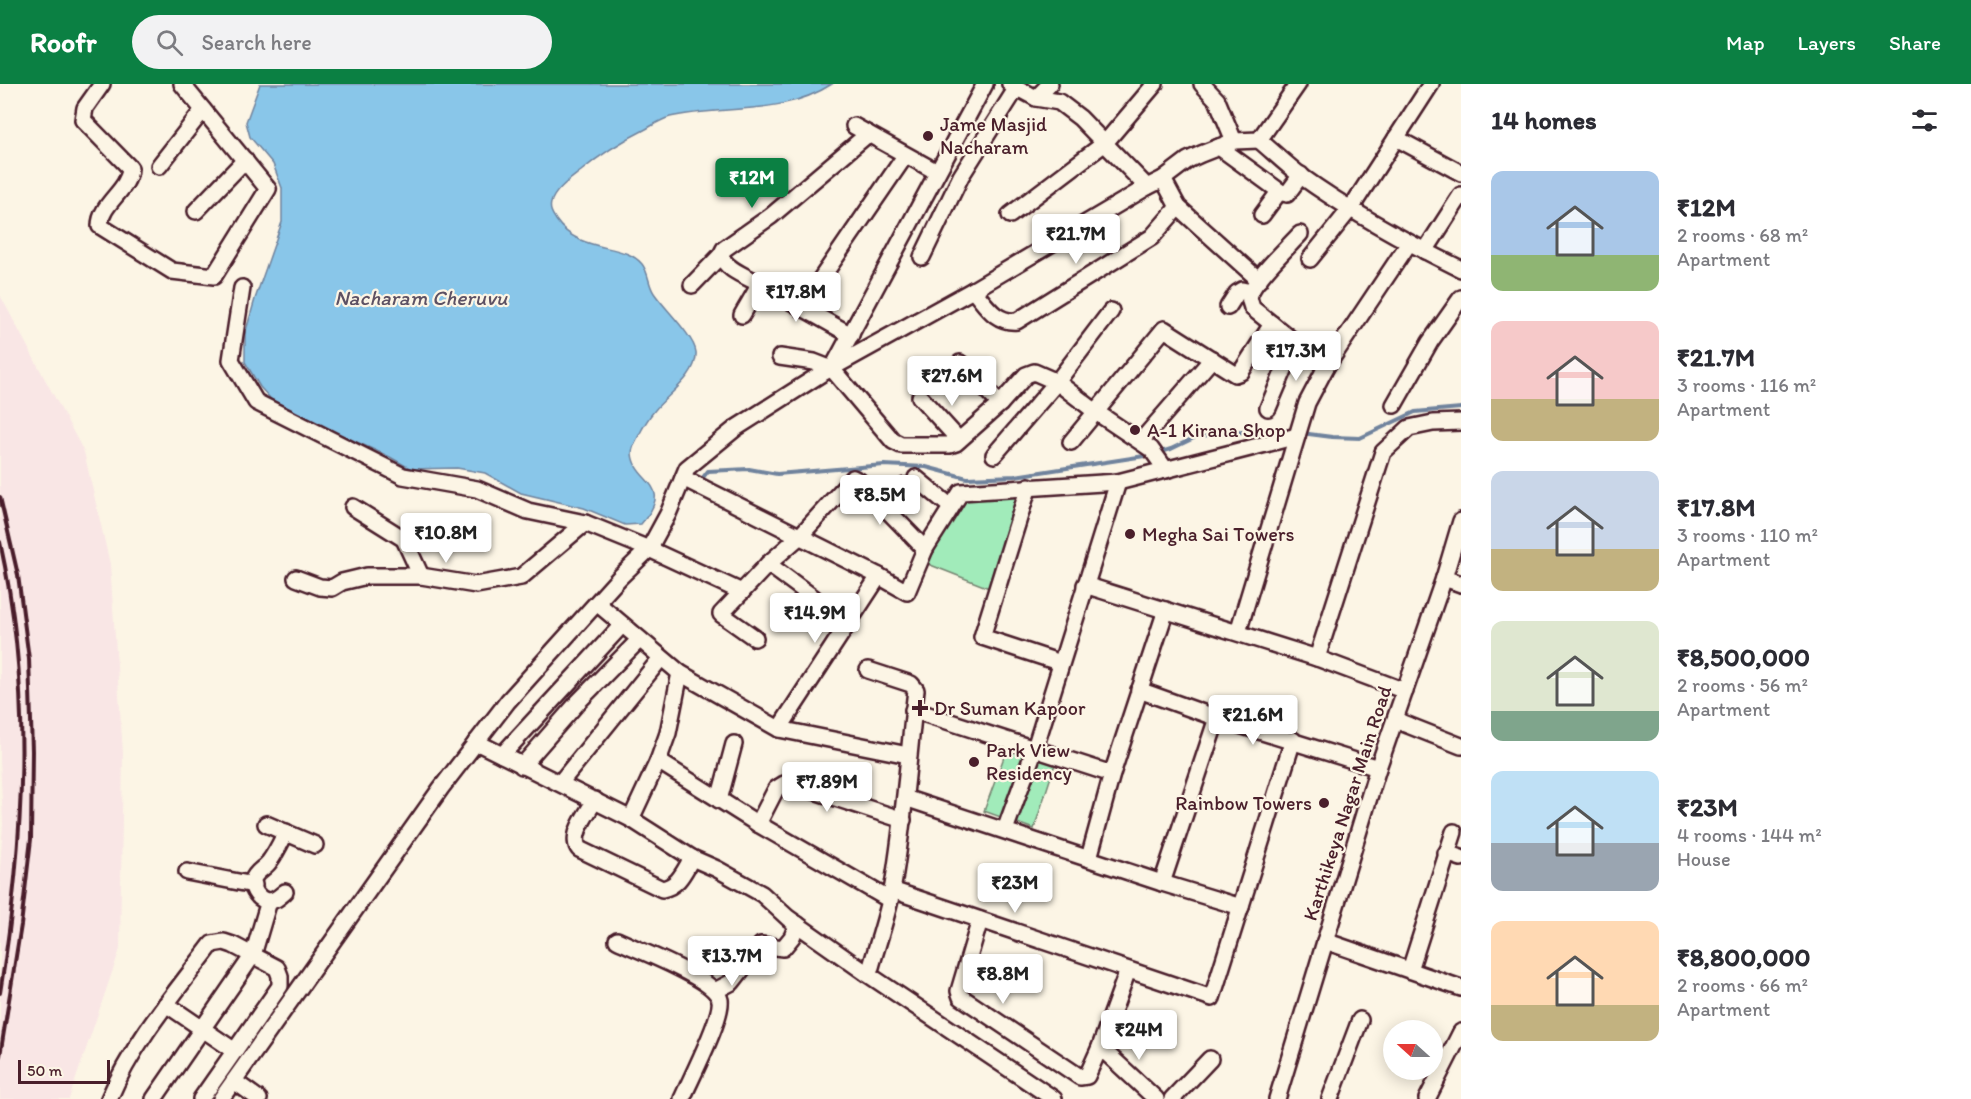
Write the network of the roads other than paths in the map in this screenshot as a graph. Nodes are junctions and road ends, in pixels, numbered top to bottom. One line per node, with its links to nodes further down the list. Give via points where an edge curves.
1 (102, 84): 20 (street, via 85,108 83,120 130,168 130,177 100,217 100,226 172,270 214,276 268,189)
2 (182, 84): 11 (street)
3 (985, 84): 22 (street)
4 (1050, 84): 10 (street)
5 (1155, 84): 17 (street)
6 (1202, 84): 16 (street, via 1217,100)
7 (1298, 84): 15 (street)
8 (1431, 84): 14 (street)
9 (1013, 86): 10 (street); 38 (street, via 961,176)
10 (1036, 98): 17 (street, via 1059,102)
11 (203, 110): 20 (street); 21 (street)
12 (854, 126): 13 (street)
13 (868, 134): 19 (street); 37 (street)
14 (1396, 138): 23 (street); 30 (street)
15 (1259, 140): 16 (street); 24 (street)
16 (1234, 141): 18 (street)
17 (1105, 142): 26 (street); 32 (street)
18 (1219, 147): 25 (street, via 1188,160); 27 (street)
19 (905, 156): 22 (street); 48 (street)
20 (245, 160): 31 (street)
21 (159, 166)
22 (937, 172): 52 (street)
23 (1461, 173)
24 (1301, 175): 27 (street, via 1287,194); 30 (street)
25 (1163, 179): 26 (street); 29 (street)
26 (1147, 187): 45 (street)
27 (1279, 192): 33 (street)
28 (1461, 195): 36 (street)
29 (1178, 207): 43 (street); 45 (street, via 1152,237 1017,321 999,319)
30 (1351, 208): 35 (street); 39 (street)
31 (196, 211)
32 (1010, 215)
33 (1262, 215)
34 (1300, 234): 43 (street)
35 (1409, 243): 36 (street); 57 (street)
36 (1425, 251): 40 (street)
37 (721, 255): 41 (street, via 722,261); 42 (street)
38 (922, 256)
39 (1310, 258)
40 (1461, 269)
41 (760, 284): 48 (street); 50 (street)
42 (692, 285)
43 (1255, 286): 47 (street, via 1237,293); 51 (street, via 1249,298 1252,308)
44 (242, 288): 78 (street, via 231,360 256,402 403,476 477,489 528,511)
45 (973, 291): 58 (street)
46 (1461, 298): 62 (street)
47 (1228, 307)
48 (801, 308): 52 (street)
49 (1111, 311): 59 (street)
50 (742, 315)
51 (1272, 324): 53 (street); 55 (street, via 1238,374)
52 (851, 334): 58 (street)
53 (1295, 344): 57 (street); 63 (street)
54 (780, 357): 58 (street)
55 (1212, 359): 64 (street, via 1164,329); 70 (street)
56 (960, 363): 61 (street)
57 (1326, 367): 66 (street, via 1307,403)
58 (832, 369): 67 (street, via 901,446 950,445); 71 (street, via 736,428 687,468)
59 (1057, 382): 61 (street, via 1034,372 1026,375); 64 (street); 69 (street)
60 (920, 397): 67 (street)
61 (999, 404): 67 (street)
62 (1394, 405)
63 (1268, 408)
64 (1096, 412): 68 (street); 70 (street)
65 (1461, 422): 98 (street, via 1409,428 1383,452)
66 (1297, 436): 70 (street); 94 (street)
67 (959, 440)
68 (1071, 442)
69 (994, 455)
70 (1154, 455): 72 (street)
71 (682, 478): 79 (street); 80 (street)
72 (1118, 482): 73 (street); 88 (street)
73 (1029, 486): 76 (street, via 961,492); 99 (street, via 982,637)
74 (353, 507): 83 (street, via 404,539)
75 (885, 507): 76 (street, via 910,482); 79 (street, via 853,478); 81 (street)
76 (951, 507): 81 (street)
77 (1461, 521): 86 (street, Karthikeya Nagar Main Road)
78 (585, 523): 80 (street); 83 (street, via 521,577 476,585)
79 (800, 536): 82 (street); 84 (street)
80 (649, 549): 89 (street); 91 (street)
81 (925, 549): 84 (street, via 907,592)
82 (768, 564): 89 (street); 90 (street)
83 (421, 576): 85 (street, via 367,576 332,588)
84 (879, 576): 107 (street)
85 (296, 578)
86 (1444, 578): 87 (street); 103 (street, Karthikeya Nagar Main Road)
87 (1461, 584)
88 (1085, 585): 92 (street); 99 (street)
89 (742, 592): 95 (street, via 721,614)
90 (814, 598)
91 (597, 603): 93 (street); 109 (street)
92 (1166, 610): 94 (street); 102 (street)
93 (622, 625): 96 (street); 113 (street)
94 (1238, 632): 98 (street)
95 (755, 638)
96 (639, 640): 97 (street); 116 (street, via 579,700)
97 (661, 658): 101 (street); 119 (street)
98 (1317, 658): 103 (street)
99 (1061, 663): 112 (street)
100 (868, 670): 104 (street, via 911,684 916,690)
101 (680, 674): 107 (street); 115 (street)
102 (1139, 690): 105 (street); 118 (street)
103 (1405, 691): 106 (street, Karthikeya Nagar Main Road)
104 (914, 710): 112 (street); 114 (street)
105 (1217, 718): 108 (street); 135 (street)
106 (1395, 720): 111 (street); 117 (street, Karthikeya Nagar Main Road)
107 (779, 729): 114 (street)
108 (1293, 740): 117 (street); 140 (street)
109 (476, 742): 113 (street); 158 (street)
110 (734, 744): 122 (street)
111 (1461, 746)
112 (1035, 748): 118 (street); 127 (street)
113 (502, 755): 116 (street)
114 (908, 755): 120 (street)
115 (658, 762): 122 (street); 123 (street)
116 (522, 766): 119 (street)
117 (1377, 768): 144 (street, Karthikeya Nagar Main Road)
118 (1112, 774): 133 (street)
119 (560, 783): 121 (street)
120 (905, 798): 124 (street); 127 (street)
121 (595, 800): 123 (street); 132 (street, via 576,836 579,849 663,889 679,880)
122 (718, 800): 126 (street)
123 (632, 819): 132 (street)
124 (903, 820): 126 (street, via 784,784 776,789); 138 (street)
125 (266, 824): 129 (street)
126 (758, 824): 138 (street)
127 (1005, 830): 133 (street)
128 (1454, 831): 131 (street)
129 (286, 832): 130 (street); 136 (street, via 269,863 256,874)
130 (315, 845)
131 (1454, 855): 148 (street)
132 (692, 858): 142 (street, via 762,894)
133 (1089, 858): 135 (street)
134 (188, 872): 136 (street)
135 (1162, 883): 140 (street)
136 (254, 885): 139 (street, via 257,894)
137 (285, 892): 139 (street)
138 (891, 895): 141 (street); 146 (street)
139 (269, 901): 145 (street)
140 (1240, 906): 147 (street, via 1212,998)
141 (980, 920): 147 (street); 155 (street, via 959,991 961,997 1080,1077 1087,1076)
142 (797, 924): 150 (street, via 783,948 761,945 732,982); 165 (street)
143 (617, 940): 150 (street, via 698,977)
144 (1325, 941): 148 (street); 168 (street, Karthikeya Nagar Main Road)
145 (253, 956): 151 (street, via 224,942 212,944); 153 (street); 156 (street, via 277,968 280,987)
146 (871, 967)
147 (1128, 970): 155 (street)
148 (1410, 970): 149 (street)
149 (1461, 988)
150 (715, 991): 164 (street, via 720,1000 718,1017)
151 (166, 1004): 153 (street); 159 (street, via 120,1074)
152 (1360, 1020): 169 (street)
153 (202, 1029): 156 (street); 160 (street)
154 (1461, 1032): 170 (street)
155 (1100, 1047): 166 (street)
156 (235, 1051): 161 (street)
157 (1210, 1059): 167 (street)
158 (234, 1081): 162 (street); 163 (street)
159 (109, 1099)
160 (154, 1099)
161 (201, 1099)
162 (221, 1099)
163 (259, 1099)
164 (682, 1099)
165 (1054, 1099)
166 (1156, 1099)
167 (1172, 1099)
168 (1277, 1099)
169 (1330, 1099)
170 (1427, 1099)

